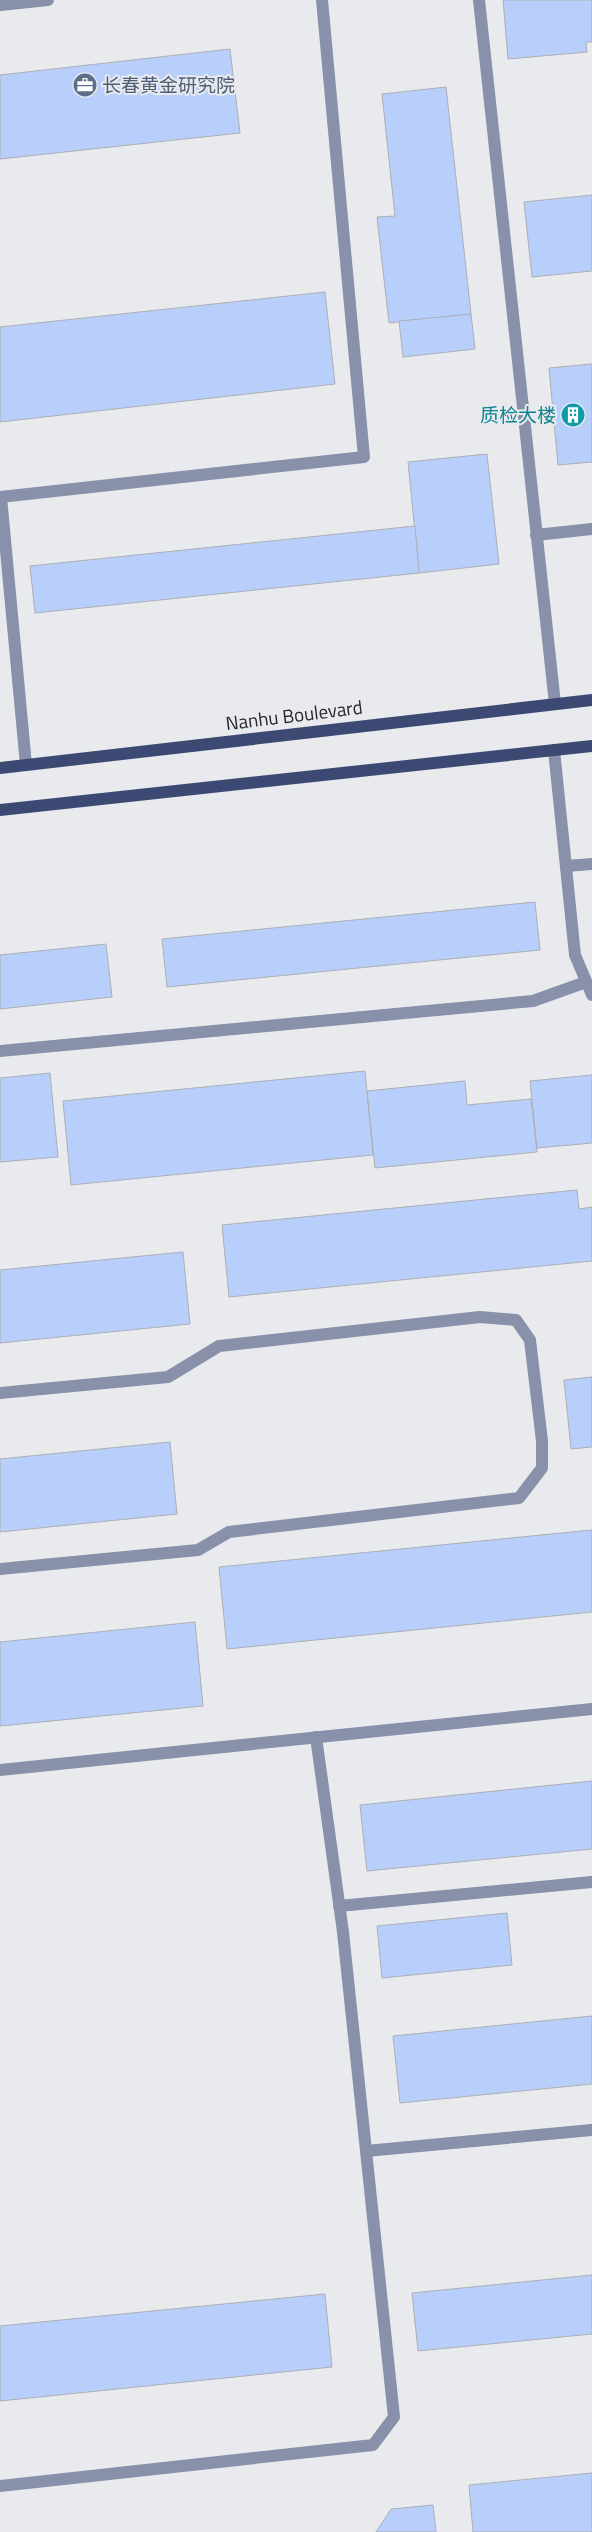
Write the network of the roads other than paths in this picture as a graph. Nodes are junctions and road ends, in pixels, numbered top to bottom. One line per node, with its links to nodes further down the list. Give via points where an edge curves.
1 (48, 0): 4 (lane)
2 (322, 0): 5 (lane, via 364,457)
3 (479, 0): 7 (lane)
4 (0, 5)
5 (0, 497): 12 (lane)
6 (592, 529): 7 (lane)
7 (536, 535): 9 (lane)
8 (592, 700): 9 (main road, Nanhu Boulevard)
9 (555, 704): 12 (main road, Nanhu Boulevard)
10 (592, 746): 11 (main road)
11 (554, 750): 14 (main road); 16 (lane)
12 (26, 765): 13 (main road, Nanhu Boulevard)
13 (0, 768)
14 (0, 810)
15 (592, 864): 16 (lane)
16 (566, 866): 17 (lane, via 575,955)
17 (586, 982): 18 (lane); 19 (lane, via 533,1001)
18 (592, 996)
19 (0, 1051)
20 (0, 1393): 21 (lane, via 168,1377 219,1346 480,1317 516,1320 530,1340 542,1468 518,1498 229,1532 198,1550)
21 (0, 1569)
22 (592, 1709): 23 (lane)
23 (316, 1738): 24 (lane); 26 (lane)
24 (0, 1770)
25 (592, 1882): 26 (lane)
26 (339, 1906): 28 (lane)
27 (592, 2130): 28 (lane)
28 (366, 2151): 29 (lane, via 394,2417 373,2445)
29 (0, 2486)

